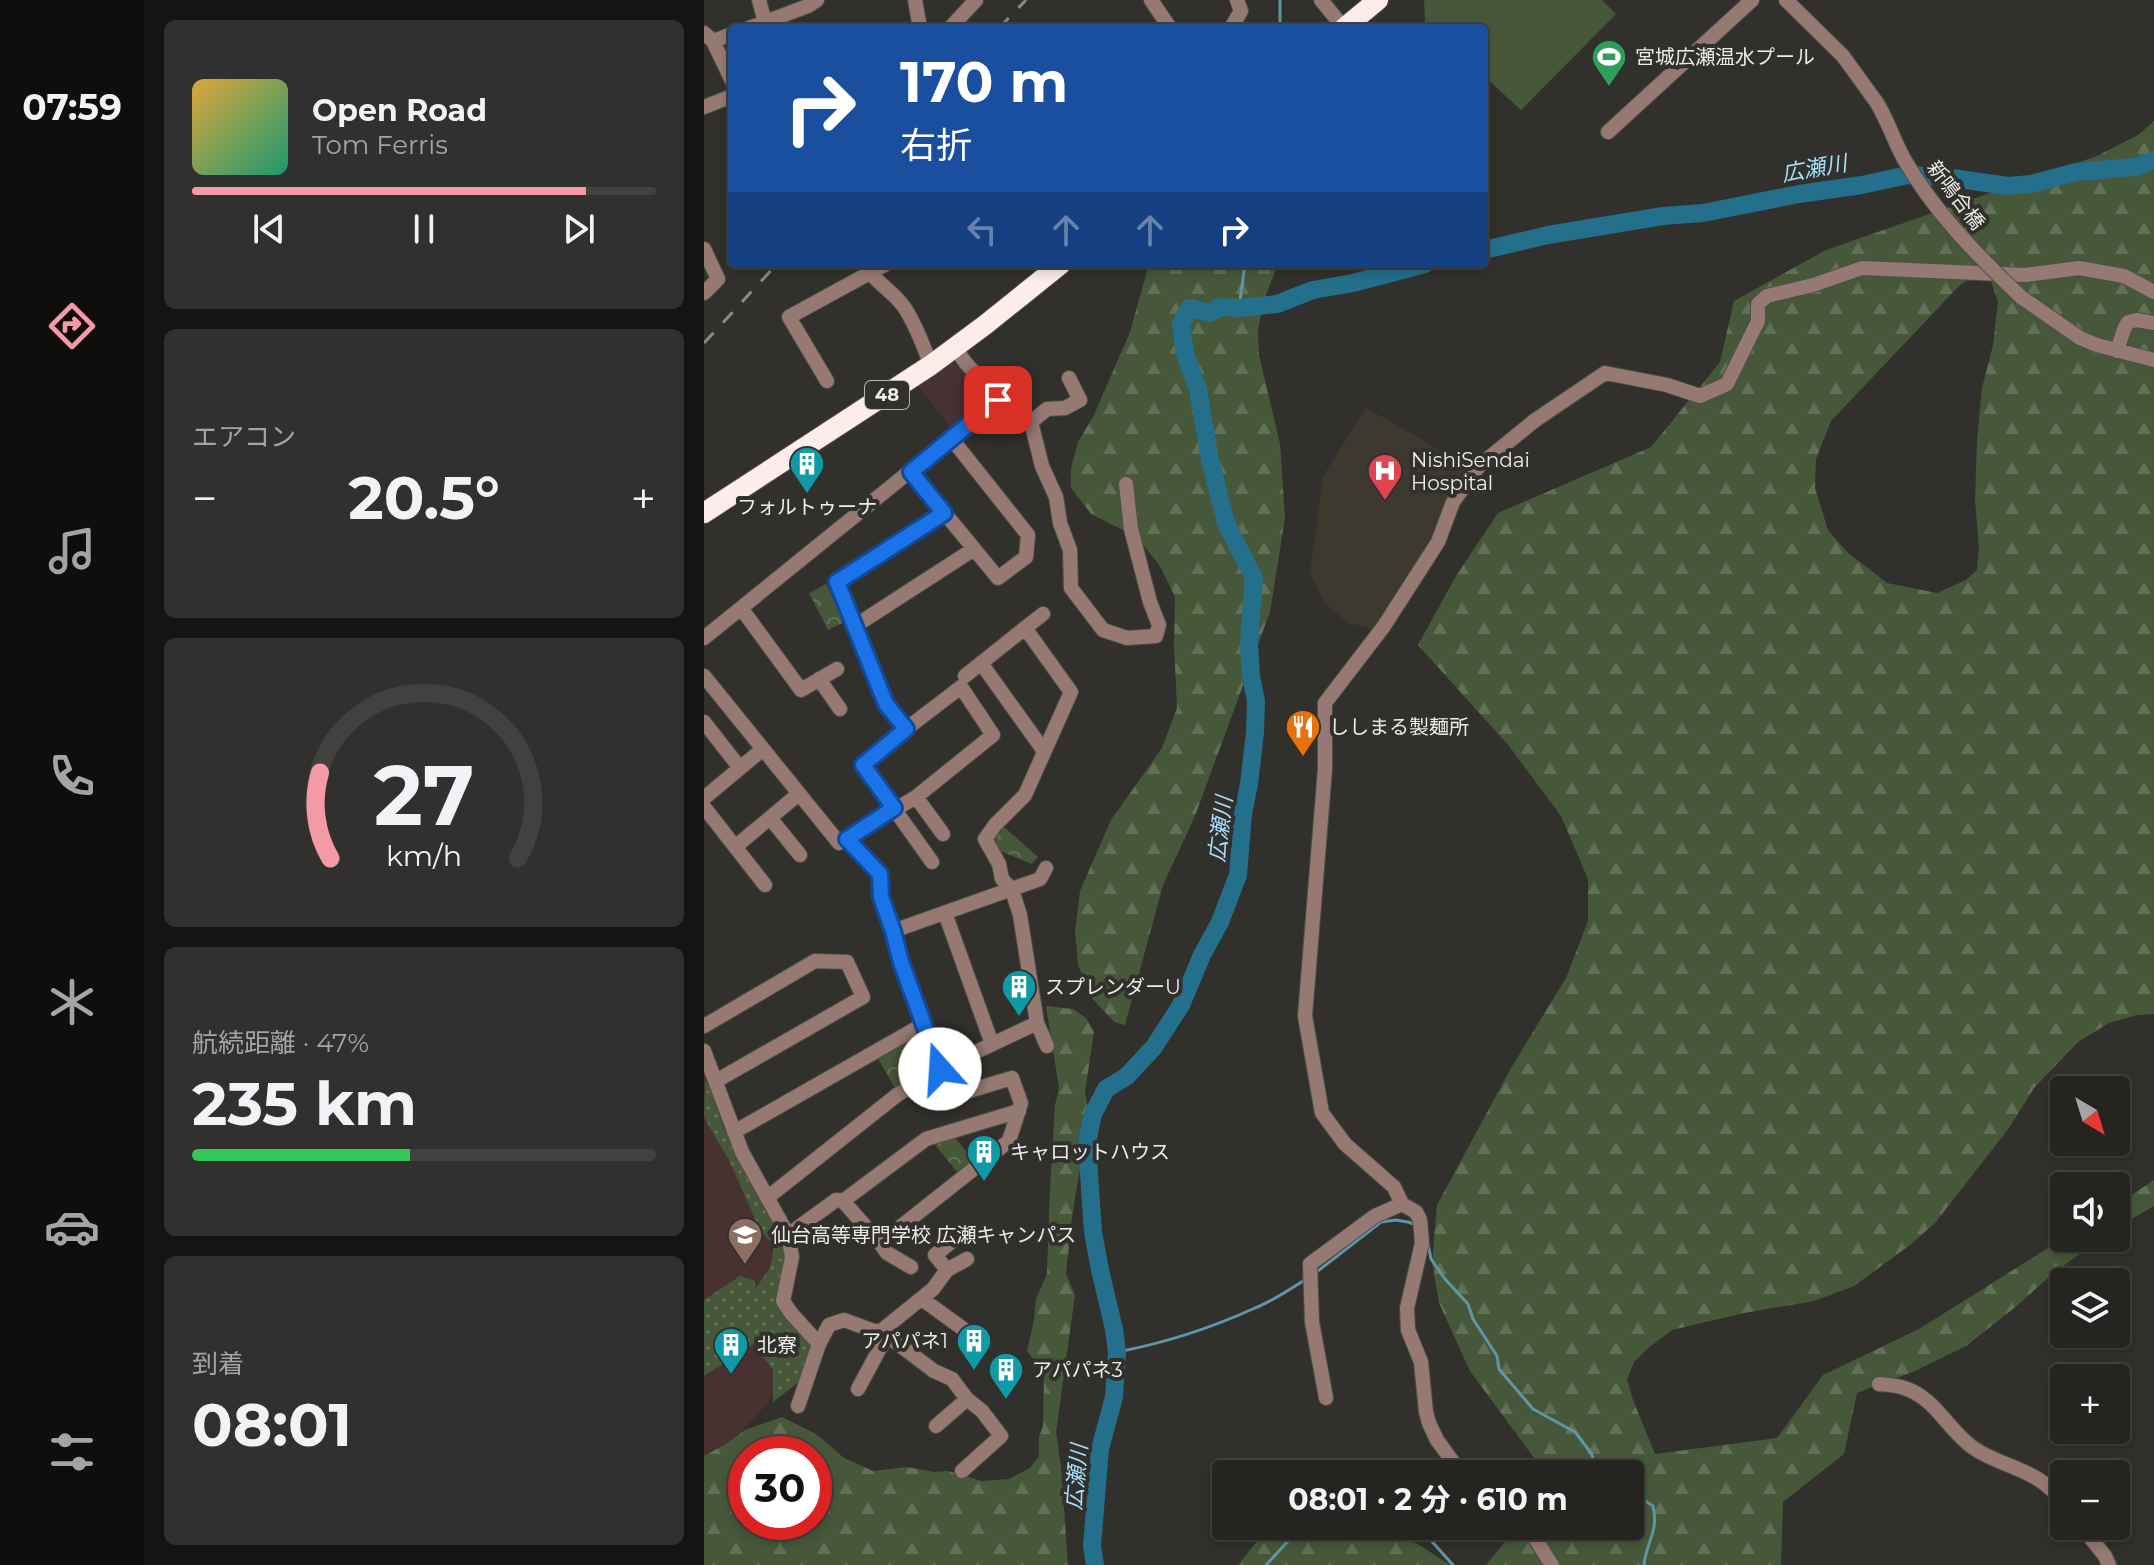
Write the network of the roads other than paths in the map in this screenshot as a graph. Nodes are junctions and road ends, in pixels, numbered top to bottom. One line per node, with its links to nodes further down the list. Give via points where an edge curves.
1 (759, 0): 11 (street)
2 (817, 0): 11 (street)
3 (915, 0): 13 (street)
4 (976, 0): 14 (street)
5 (1151, 0): 15 (street)
6 (1237, 0): 16 (street, via 1241,11)
7 (1321, 0): 17 (street)
8 (1378, 0): 18 (highway)
9 (1752, 0): 24 (street)
10 (1786, 0): 32 (street, 新鳴合橋, bridge, via 1843,56 1877,103 1904,159 1976,254 2021,297 2080,338)
11 (765, 22): 12 (street)
12 (760, 24)
13 (919, 24)
14 (954, 24)
15 (1167, 24)
16 (1233, 24)
17 (1341, 24)
18 (1349, 24)
19 (728, 34): 20 (street)
20 (708, 37): 21 (street)
21 (728, 74)
22 (728, 98): 23 (street)
23 (704, 107)
24 (1608, 132)
25 (704, 249): 29 (street, via 718,279)
26 (1056, 268): 31 (highway, 48)
27 (868, 269): 34 (street, via 904,307); 36 (street, via 789,317)
28 (2154, 292): 89 (street, via 2124,276 2079,268 2025,275 1862,268 1767,296 1758,304 1758,321 1727,384 1700,396 1605,373 1479,466 1384,626 1325,703 1325,769 1305,1016 1322,1113 1345,1144 1394,1187)
29 (704, 293)
30 (2154, 323): 32 (street, via 2128,322)
31 (955, 348): 34 (highway, 48); 37 (street)
32 (2117, 351): 33 (street, 新鳴合橋)
33 (2154, 360)
34 (931, 365): 42 (highway, 48)
35 (1069, 378): 38 (street, via 1080,400 1047,409)
36 (827, 381)
37 (998, 400): 38 (street); 39 (street)
38 (1031, 422): 41 (street, via 1070,550 1071,588 1103,630 1127,638 1156,636 1159,625 1131,529)
39 (951, 438): 40 (street); 44 (street, via 1028,535 1026,557 998,578)
40 (911, 472): 43 (street); 45 (street)
41 (1126, 484)
42 (705, 509)
43 (944, 513): 44 (street); 47 (street, via 837,582)
44 (974, 549): 47 (street)
45 (741, 608): 49 (street); 54 (street, via 801,690)
46 (1043, 614): 48 (street)
47 (855, 626): 57 (street, via 886,704)
48 (1025, 628): 50 (street); 59 (street, via 1071,692)
49 (704, 638)
50 (981, 663): 53 (street); 59 (street)
51 (837, 669): 54 (street)
52 (704, 676): 58 (street)
53 (965, 676)
54 (819, 679): 55 (street)
55 (840, 709)
56 (704, 722): 60 (street)
57 (906, 729): 62 (street, via 961,687 993,735); 65 (street, via 863,765)
58 (763, 749): 60 (street); 68 (street, via 839,843)
59 (1044, 751): 74 (street, via 1025,795 985,839)
60 (740, 768): 63 (street)
61 (795, 797): 66 (street)
62 (916, 797): 65 (street); 67 (street)
63 (704, 798)
64 (704, 807): 69 (street)
65 (894, 808): 68 (street); 71 (street)
66 (770, 818): 69 (street); 70 (street)
67 (943, 834)
68 (847, 839): 76 (street, via 880,874 881,897)
69 (735, 847): 73 (street)
70 (800, 855)
71 (932, 862)
72 (1046, 868): 74 (street, via 1040,879)
73 (765, 885)
74 (1012, 890): 75 (street); 77 (street, via 1025,934)
75 (945, 913): 76 (street); 80 (street)
76 (893, 931): 78 (street)
77 (1037, 1023): 80 (street); 81 (street)
78 (924, 1024): 83 (street); 86 (street)
79 (704, 1026): 84 (street, via 815,961 847,962 863,997)
80 (992, 1044): 83 (street)
81 (1047, 1046)
82 (704, 1051): 84 (street)
83 (940, 1069): 85 (street, via 952,1096 1012,1078); 87 (street, via 897,1095)
84 (716, 1081): 86 (street)
85 (1019, 1111): 88 (street, via 926,1139); 92 (street, via 1009,1141)
86 (734, 1132): 87 (street)
87 (767, 1198): 91 (street)
88 (843, 1201): 91 (street, via 836,1200); 92 (street)
89 (1402, 1204): 102 (street, via 1375,1216 1310,1264 1312,1322); 106 (street, via 1416,1212 1421,1227 1407,1320 1421,1362 1426,1412)
90 (967, 1229): 95 (street, via 935,1255)
91 (788, 1235): 98 (street, via 792,1257 783,1301)
92 (880, 1243): 94 (street)
93 (967, 1259): 95 (street)
94 (911, 1267)
95 (947, 1270): 96 (street)
96 (922, 1299): 97 (street); 99 (street)
97 (884, 1333): 98 (street, via 844,1320 829,1325); 101 (street); 103 (street, via 952,1379)
98 (819, 1344): 104 (street)
99 (984, 1344)
100 (1879, 1384): 108 (street, via 1914,1393 1970,1447)
101 (858, 1389)
102 (1326, 1398)
103 (967, 1399): 105 (street); 107 (street, via 1001,1436)
104 (798, 1406)
105 (936, 1426)
106 (1452, 1460)
107 (962, 1471)
108 (2050, 1487)
109 (1536, 1540): 111 (street)
110 (2092, 1540): 112 (street)
111 (1552, 1565)
112 (2109, 1565)

